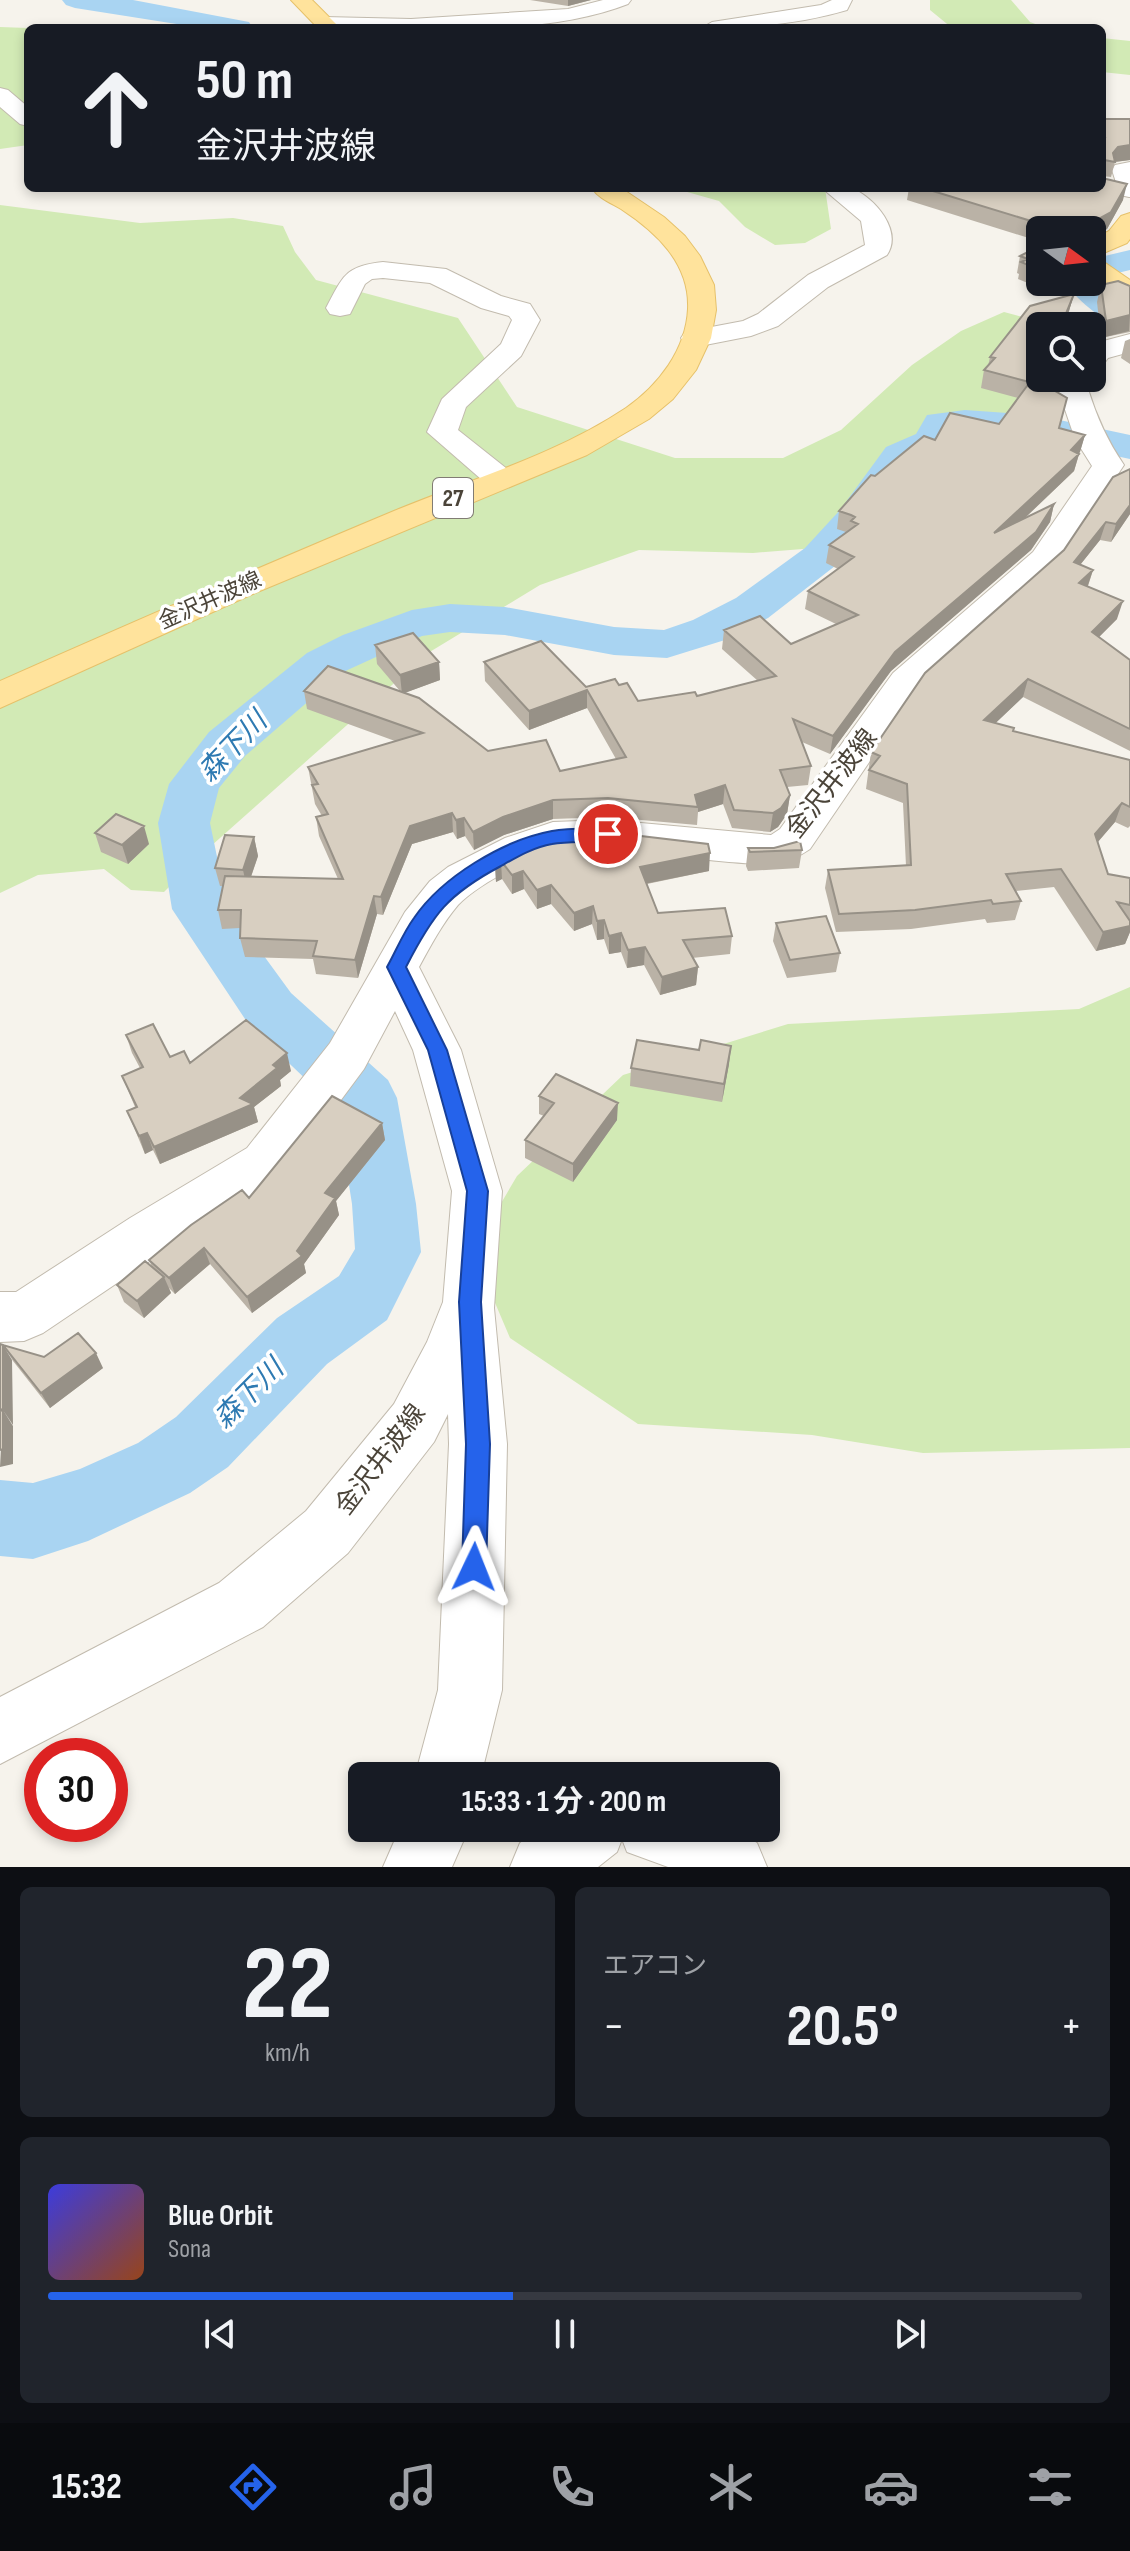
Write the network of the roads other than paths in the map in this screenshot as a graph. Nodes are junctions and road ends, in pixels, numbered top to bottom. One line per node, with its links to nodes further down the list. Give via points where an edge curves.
1 (301, 0): 4 (main road)
2 (621, 0): 5 (street, via 568,15)
3 (842, 0): 6 (street, via 840,6 823,11)
4 (326, 24)
5 (427, 24)
6 (738, 24)
7 (0, 95): 8 (street)
8 (24, 116)
9 (609, 192): 14 (main road, 金沢井波線 / 27, via 667,234 693,264 703,293)
10 (839, 192): 14 (street, via 876,221 881,232 878,249 818,281 768,320)
11 (1130, 221): 12 (main road)
12 (1106, 243)
13 (340, 308): 19 (street, via 354,280 364,272 383,270 436,275 520,310 526,320 512,349 459,393 442,432)
14 (695, 338): 19 (main road, 金沢井波線 / 27, via 680,371 636,415)
15 (1130, 343): 16 (street)
16 (1106, 350)
17 (1074, 392): 18 (street, 金沢井波線)
18 (1105, 453): 21 (street, 金沢井波線, via 1045,559 906,681 795,839 779,850 608,834 553,837 520,848 445,892 420,923)
19 (500, 479): 20 (main road, 金沢井波線 / 27)
20 (0, 696)
21 (397, 967): 22 (street, 金沢井波線, via 437,1050 477,1191); 23 (street, via 333,1075 265,1163 24,1316)
22 (470, 1302): 24 (street, 金沢井波線, via 414,1423 327,1532 241,1605); 25 (street, via 478,1444 470,1690)
23 (0, 1317)
24 (0, 1732)
25 (452, 1762)
26 (429, 1842): 29 (street)
27 (575, 1842): 30 (street)
28 (692, 1842): 31 (street)
29 (417, 1867)
30 (544, 1867)
31 (733, 1867)

